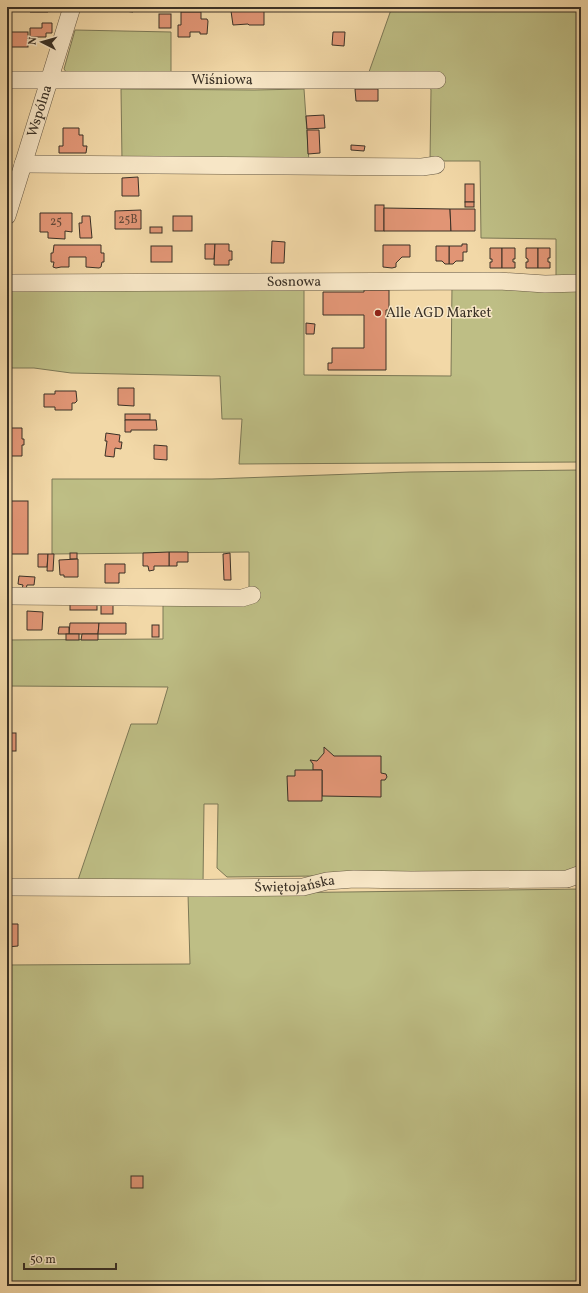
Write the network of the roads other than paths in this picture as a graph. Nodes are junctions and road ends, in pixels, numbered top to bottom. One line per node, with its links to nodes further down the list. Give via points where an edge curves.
1 (72, 7): 3 (street, Wspólna)
2 (7, 80): 3 (street, Wiśniowa)
3 (50, 80): 4 (street, Wiśniowa); 5 (street, Wspólna)
4 (436, 80)
5 (24, 164): 6 (street, via 414,167); 7 (street, Wspólna)
6 (436, 165)
7 (7, 216)
8 (7, 283): 9 (street, Sosnowa)
9 (581, 283)
10 (252, 595): 11 (street, via 242,598)
11 (7, 596)
12 (581, 874): 13 (street, Świętojańska, via 567,879 354,879 326,881 303,887)
13 (7, 887)

